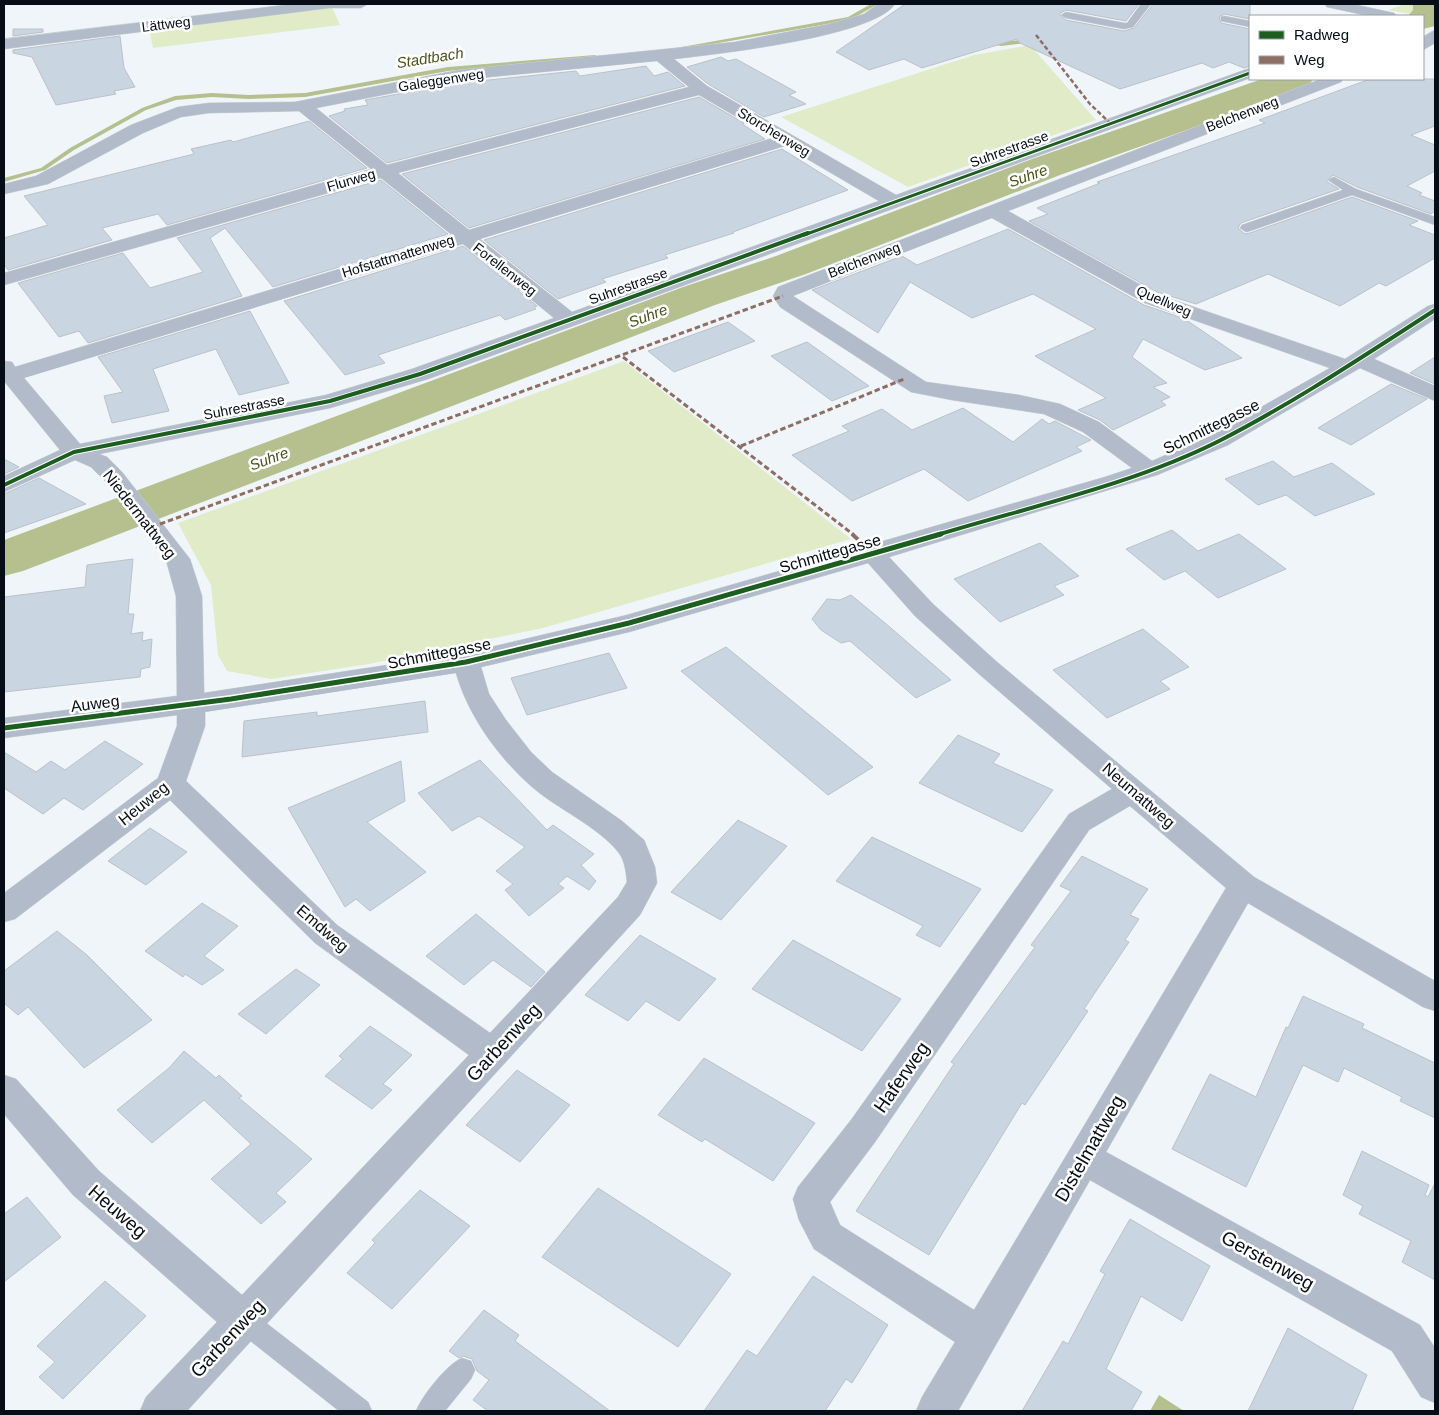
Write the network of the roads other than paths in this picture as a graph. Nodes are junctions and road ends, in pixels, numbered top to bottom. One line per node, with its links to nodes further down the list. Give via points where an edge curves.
1 (329, 4): 2 (street, Lättweg); 13 (street, Lättweg)
2 (361, 4)
3 (888, 4): 14 (street, Galeggenweg, via 869,17 831,28 763,42)
4 (1143, 4): 7 (lane, via 1130,25 1124,26)
5 (1332, 4): 6 (street)
6 (1363, 14): 8 (street)
7 (1066, 15)
8 (1376, 15)
9 (1224, 19): 10 (lane)
10 (1249, 24)
11 (1432, 30): 12 (street)
12 (1424, 43)
13 (4, 44)
14 (660, 56): 17 (street, Storchenweg); 18 (street, Galeggenweg, via 459,76)
15 (1249, 73): 24 (street, Suhrestrasse)
16 (1332, 80): 25 (street, Belchenweg)
17 (701, 89): 19 (street, Storchenweg); 20 (street, Flurweg, via 558,123)
18 (302, 105): 20 (street, Forellenweg); 22 (street, Galeggenweg, via 178,112 137,129 42,180)
19 (786, 140): 24 (street, Storchenweg); 28 (street, Hofstattmattenweg)
20 (382, 171): 28 (street, Forellenweg); 29 (street, Flurweg)
21 (1334, 180): 23 (lane)
22 (4, 189)
23 (1352, 191): 26 (lane); 27 (lane)
24 (894, 202): 31 (street, Suhrestrasse)
25 (992, 210): 32 (street, Quellweg, via 1152,299); 36 (street, Belchenweg, via 785,291 783,296 787,303 919,387 1053,409 1080,420)
26 (1435, 221)
27 (1246, 228)
28 (464, 236): 31 (street, Forellenweg); 33 (street, Hofstattmattenweg)
29 (4, 279)
30 (1435, 310): 32 (street, Schmittegasse)
31 (569, 320): 35 (street, Suhrestrasse, via 420,374 330,401)
32 (1352, 363): 34 (street, Quellweg); 36 (street, Schmittegasse, via 1220,440)
33 (7, 371): 35 (street, Niedermattweg)
34 (1435, 394)
35 (74, 452): 37 (street, Suhrestrasse); 40 (street, Niedermattweg, via 99,462 114,476 178,560 189,596)
36 (1149, 470): 38 (street, Schmittegasse)
37 (4, 485)
38 (873, 553): 39 (street, Schmittegasse, via 629,623); 43 (street, Neumattweg, via 924,610)
39 (466, 662): 40 (street, Schmittegasse); 47 (street, Garbenweg, via 476,695 496,727 542,779 633,848 642,883 629,906)
40 (190, 703): 41 (street, Auweg); 42 (street, Heuweg, via 191,726)
41 (4, 728)
42 (170, 784): 45 (street, Heuweg); 47 (street, Emdweg, via 326,934)
43 (1134, 790): 44 (street, Neumattweg); 51 (street, Haferweg, via 1079,822 863,1131 812,1198 816,1220 827,1237)
44 (1243, 885): 46 (street, Neumattweg); 49 (street, Distelmattweg)
45 (4, 910)
46 (1435, 997)
47 (492, 1053): 50 (street, Garbenweg)
48 (4, 1090): 50 (street, Heuweg, via 86,1183)
49 (1083, 1158): 51 (street, Distelmattweg); 53 (street, Gerstenweg, via 1406,1338)
50 (242, 1320): 54 (street, Garbenweg); 55 (lane)
51 (980, 1335): 57 (street, Distelmattweg)
52 (462, 1370): 56 (lane)
53 (1435, 1383)
54 (160, 1411)
55 (359, 1411)
56 (428, 1411)
57 (936, 1411)

